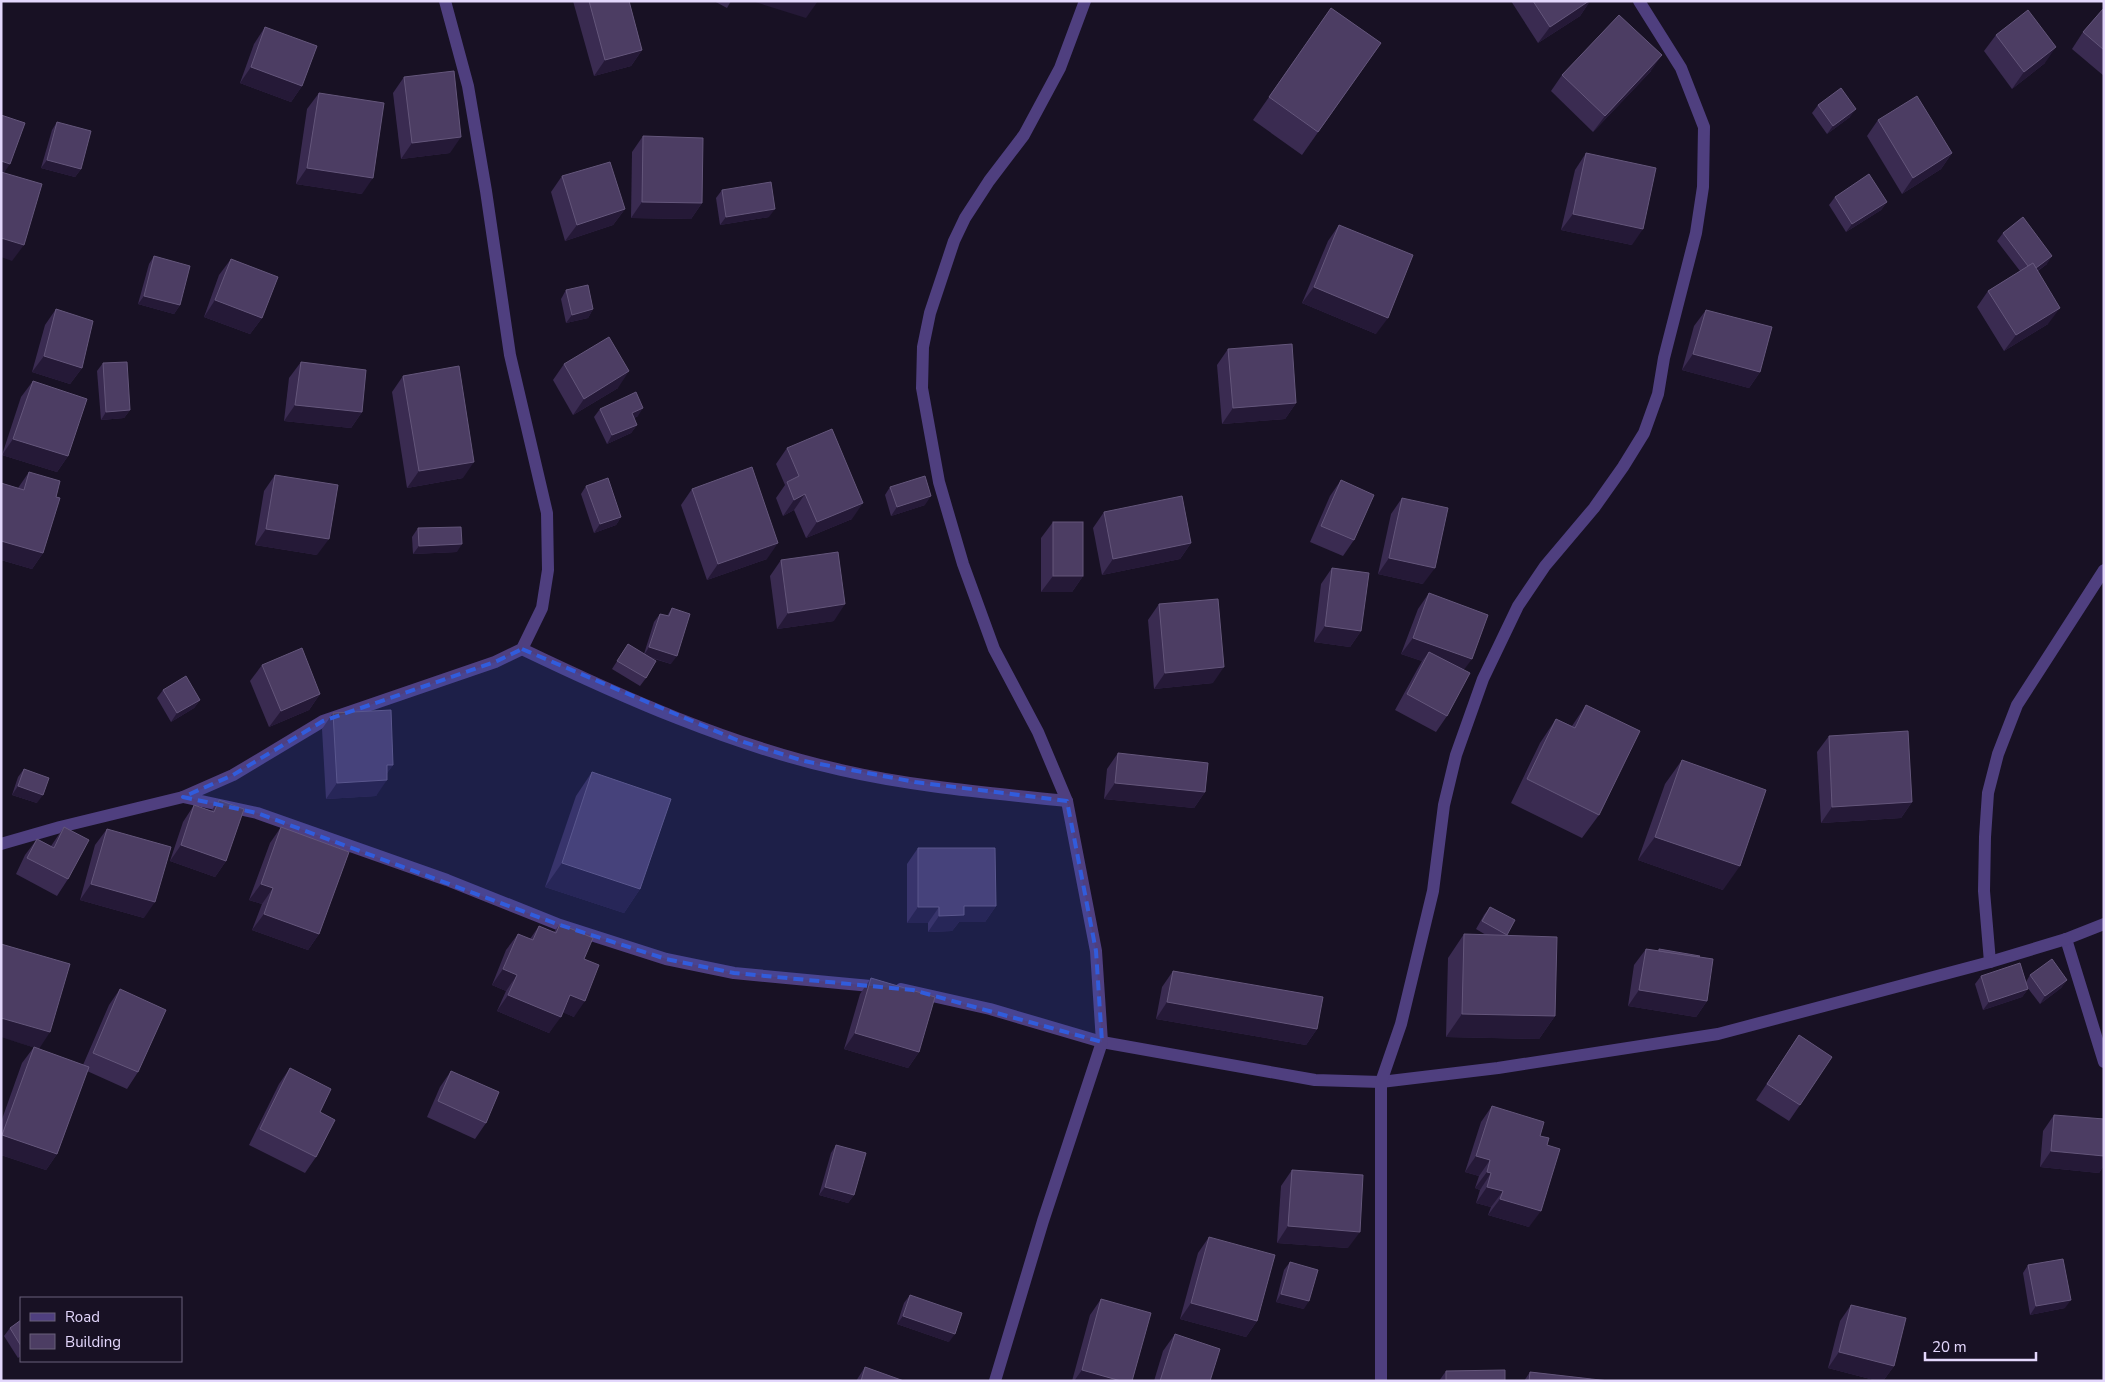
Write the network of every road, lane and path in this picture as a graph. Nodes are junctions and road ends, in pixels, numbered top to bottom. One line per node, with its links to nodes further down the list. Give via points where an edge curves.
1 (445, 1): 5 (street, via 468,86 510,355 547,513 548,570 542,608)
2 (1085, 1): 7 (street, via 1060,68 1028,127 965,218 954,242 930,313 923,348 922,388 939,482 978,607 994,650 1038,732)
3 (1639, 1): 14 (street, via 1681,68 1704,127 1703,187 1696,234 1658,394 1644,433 1594,508 1545,566 1518,606 1483,679 1456,755 1444,805 1433,891 1401,1024)
4 (2104, 570): 11 (street, via 2017,705 1998,754 1988,792 1985,837 1984,890)
5 (522, 649): 6 (street, via 495,662 323,720 233,775); 7 (street, via 614,691 736,740 804,761 915,782)
6 (183, 797): 8 (street); 12 (street, via 276,819 447,880 560,925 666,959 734,973 913,990)
7 (1067, 802): 12 (street, via 1096,951)
8 (1, 844)
9 (2104, 924): 10 (street)
10 (2066, 939): 11 (street); 13 (street)
11 (1990, 962): 14 (street, via 1718,1034 1498,1068)
12 (1102, 1042): 14 (street, via 1315,1080); 15 (street)
13 (2104, 1062)
14 (1381, 1082): 16 (street)
15 (995, 1381)
16 (1382, 1381)

